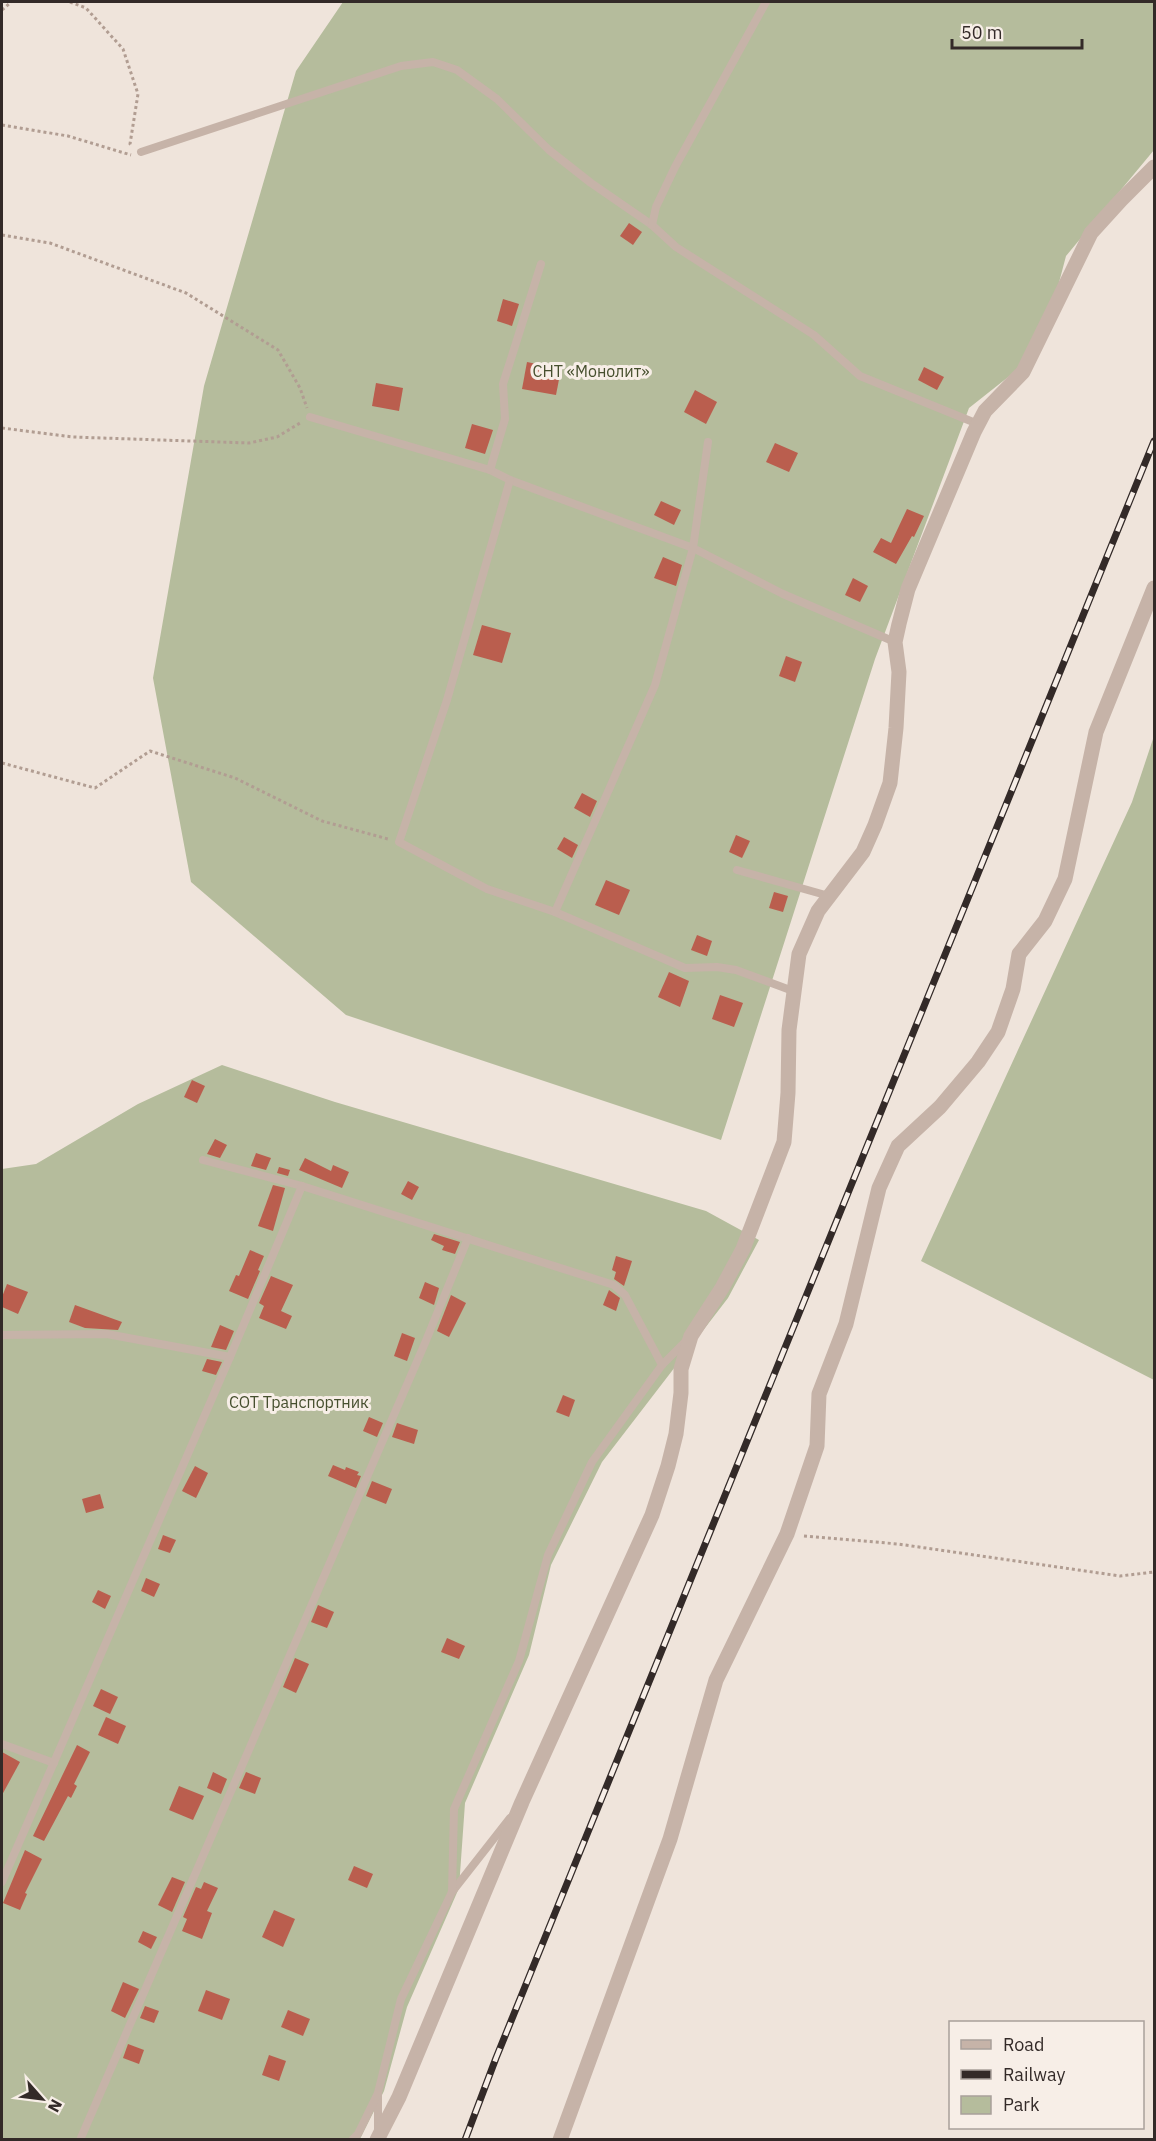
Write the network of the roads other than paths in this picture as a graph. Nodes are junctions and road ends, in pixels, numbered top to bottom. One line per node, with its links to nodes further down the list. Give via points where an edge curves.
1 (766, 2): 4 (lane, via 675,167)
2 (141, 152): 4 (lane, via 401,66 433,62 457,70 497,99 549,150)
3 (1155, 167): 7 (street, via 1091,233 1023,372 985,411)
4 (652, 225): 7 (lane, via 676,247 814,335 860,376)
5 (541, 264): 9 (lane, via 503,384 505,419)
6 (310, 417): 9 (lane)
7 (978, 424): 13 (street, via 908,589)
8 (708, 442): 11 (lane)
9 (490, 470): 10 (lane)
10 (510, 480): 11 (lane); 16 (lane, via 447,700 399,842 488,889)
11 (693, 548): 13 (lane, via 783,594); 16 (lane, via 655,685)
12 (1155, 588): 34 (street, via 1096,732 1065,879 1045,921 1019,954 1013,989 998,1032 940,1107 898,1146 879,1188 846,1324 819,1394 817,1446 787,1534 716,1680 670,1839)
13 (895, 642): 15 (street, via 899,672 890,783 862,852)
14 (737, 870): 15 (lane)
15 (829, 896): 17 (street, via 799,954)
16 (555, 912): 17 (lane, via 686,968 736,970)
17 (794, 991): 22 (street, via 784,1142 743,1249)
18 (203, 1160): 19 (lane)
19 (302, 1186): 20 (lane); 23 (lane)
20 (468, 1238): 24 (lane, via 614,1285 625,1295); 32 (lane)
21 (2, 1335): 23 (lane, via 107,1334)
22 (691, 1336): 24 (lane); 27 (street, via 681,1369 676,1434 652,1515)
23 (230, 1357): 26 (lane)
24 (662, 1365): 29 (lane, via 592,1462 548,1555 519,1661 454,1809)
25 (2, 1744): 26 (lane)
26 (54, 1763): 28 (lane)
27 (522, 1802): 29 (lane); 31 (street, via 404,2086)
28 (2, 1882)
29 (452, 1892): 30 (lane, via 401,1999)
30 (378, 2093): 31 (lane); 33 (lane)
31 (378, 2138)
32 (80, 2139)
33 (352, 2139)
34 (560, 2139)

